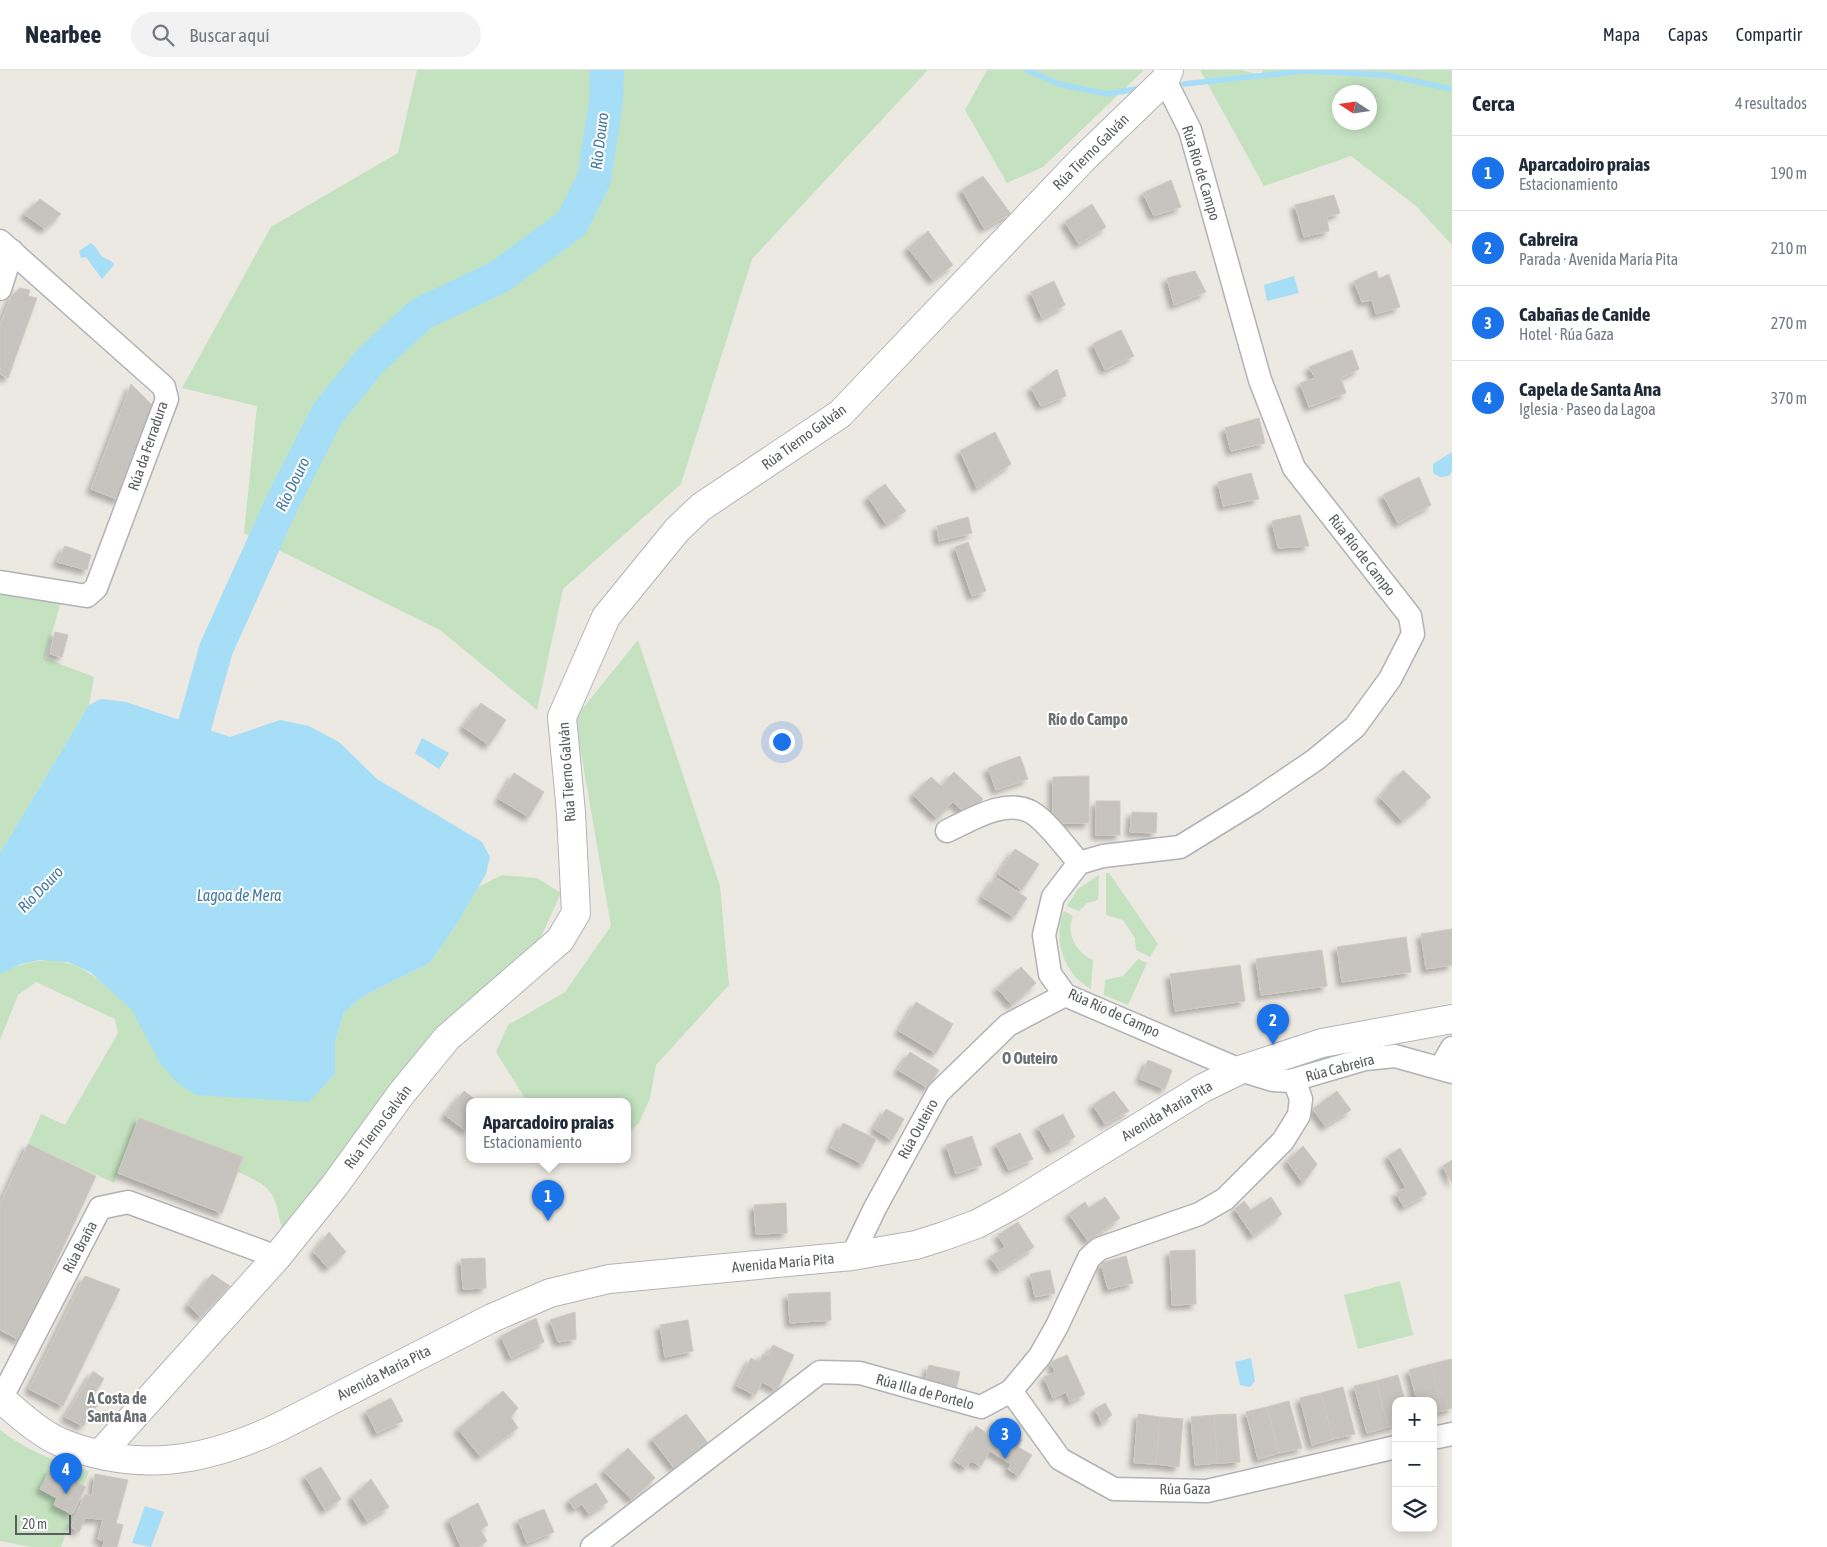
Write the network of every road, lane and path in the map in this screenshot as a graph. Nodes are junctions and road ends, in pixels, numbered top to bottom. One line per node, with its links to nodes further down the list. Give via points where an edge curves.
1 (1167, 75): 6 (street, Rúa Río de Campo, via 1190,130 1260,380 1294,468 1410,616 1413,634 1390,679 1355,727 1315,760 1180,847 1103,856); 14 (street, Rúa Tierno Galván, via 1082,159 840,414 701,507 677,530 606,617 562,717 576,913 560,940 447,1038)
2 (4, 253): 3 (street); 4 (street, Rúa da Ferradura, via 164,387 167,399 96,588 87,596)
3 (0, 289)
4 (0, 582)
5 (947, 831): 6 (street, via 989,812 1014,808 1032,812)
6 (1079, 863): 7 (street, Rúa Río de Campo, via 1053,896 1044,935 1050,974)
7 (1065, 994): 10 (street, Rúa Río de Campo); 13 (street, Rúa Outeiro, via 1008,1025 938,1093)
8 (1452, 1019): 10 (street, Avenida María Pita, via 1322,1043)
9 (1452, 1048): 11 (street, Rúa Cabreira)
10 (1240, 1070): 12 (street, Rúa Cabreira, via 1273,1080); 13 (street, Avenida María Pita, via 1203,1088 977,1224 916,1245)
11 (1447, 1070): 12 (street, Rúa Cabreira, via 1395,1056 1365,1059)
12 (1294, 1080): 15 (street, Rúa Illa de Portelo, via 1300,1099 1299,1115 1284,1142 1225,1199 1199,1214 1099,1249 1089,1258 1040,1356)
13 (852, 1256): 20 (street, Avenida María Pita, via 609,1279 558,1291 492,1318 245,1442 179,1460 150,1461)
14 (277, 1257): 16 (street, Rúa Braña, via 128,1202 100,1208); 20 (street, Rúa Tierno Galván)
15 (1011, 1391): 19 (street, Rúa Gaza, via 1060,1459 1114,1489 1207,1491); 21 (street, Rúa Illa de Portelo, via 981,1407 860,1374 820,1372)
16 (0, 1399): 20 (street, Avenida María Pita, via 61,1442)
17 (1452, 1434): 18 (street)
18 (1437, 1437)
19 (1392, 1448)
20 (100, 1454)
21 (592, 1547)

